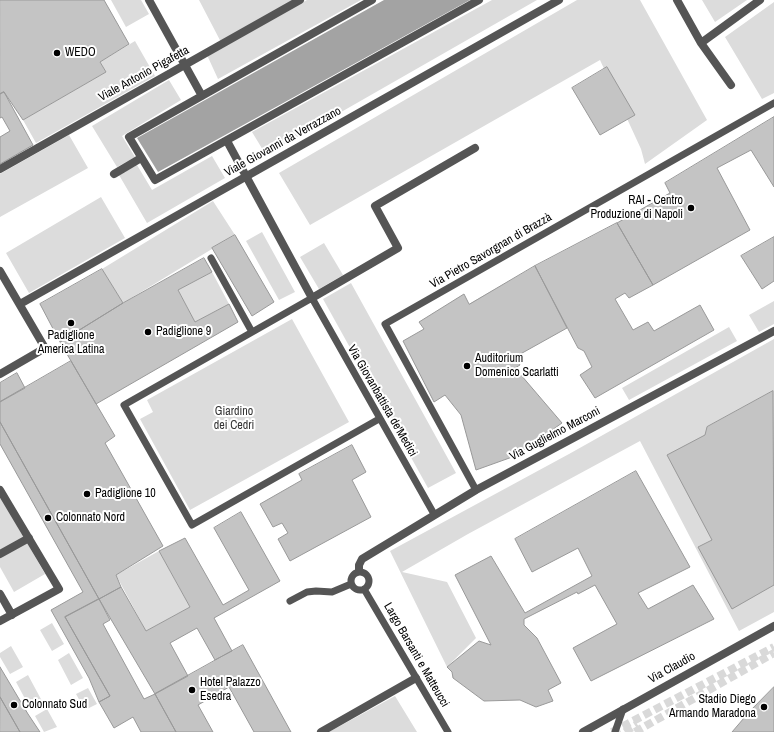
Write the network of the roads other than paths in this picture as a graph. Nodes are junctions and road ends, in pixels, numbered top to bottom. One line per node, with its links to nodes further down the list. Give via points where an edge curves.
1 (148, 0): 9 (street)
2 (300, 0): 9 (street, Viale Antonio Pigafetta)
3 (372, 0): 11 (street)
4 (479, 0): 13 (street)
5 (559, 0): 18 (street, Viale Giovanni da Verrazzano)
6 (677, 0): 8 (street)
7 (760, 0): 8 (street)
8 (701, 43): 10 (street)
9 (184, 65): 11 (street); 16 (street, Viale Antonio Pigafetta)
10 (731, 85)
11 (202, 96): 15 (street, via 129,137)
12 (774, 103): 28 (lane, Via Pietro Savorgnan di Brazzà, via 385,324)
13 (227, 142): 15 (street, via 154,180); 18 (street)
14 (475, 148): 21 (street, via 375,206 398,248)
15 (141, 158): 17 (street)
16 (0, 169)
17 (114, 174)
18 (247, 176): 21 (street); 22 (street, Viale Giovanni da Verrazzano)
19 (211, 258): 24 (lane)
20 (0, 271): 22 (street)
21 (312, 298): 24 (lane); 26 (lane, Via Giovanbattista de'Medici)
22 (20, 304): 25 (street, via 45,348)
23 (774, 331): 28 (street, Via Guglielmo Marconi)
24 (252, 332): 26 (lane, via 124,405 192,525)
25 (0, 374)
26 (379, 419): 30 (lane, Via Giovanbattista de'Medici)
27 (0, 490): 29 (street)
28 (476, 490): 30 (street, Via Guglielmo Marconi)
29 (3, 503): 31 (street)
30 (434, 514): 33 (street, Via Guglielmo Marconi, via 362,559)
31 (29, 538): 32 (street); 38 (street, via 59,589)
32 (0, 554)
33 (359, 571): 34 (lane, via 352,575); 35 (lane, via 365,573 368,578 368,584)
34 (351, 584): 35 (lane, via 358,590); 37 (lane, via 332,592 307,592)
35 (364, 589): 41 (lane, Largo Barsanti e Matteucci)
36 (0, 594): 38 (street)
37 (290, 601)
38 (12, 615): 39 (street)
39 (0, 621)
40 (774, 626): 42 (street, Via Claudio)
41 (416, 678): 43 (street); 44 (lane, Largo Barsanti e Matteucci)
42 (623, 709): 45 (street, Via Claudio); 46 (lane, bridge)
43 (321, 732)
44 (448, 732)
45 (583, 732)
46 (615, 732)

